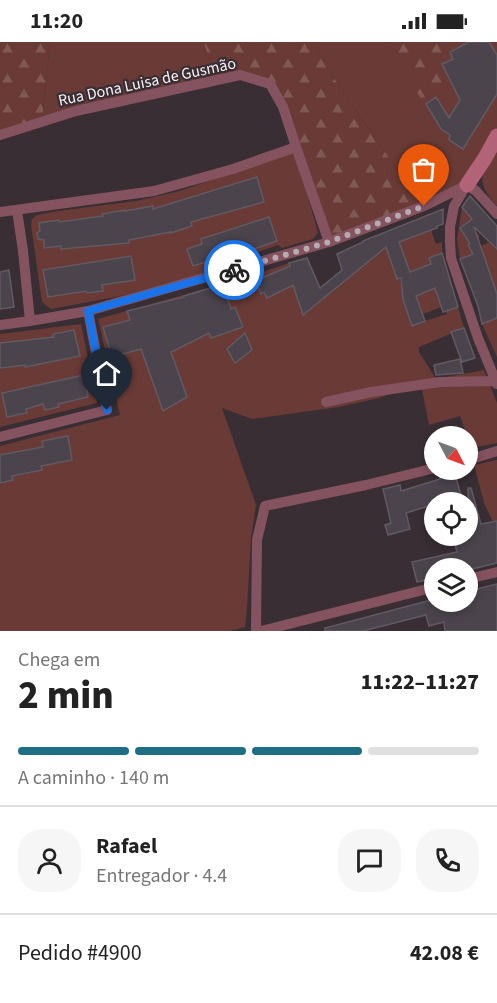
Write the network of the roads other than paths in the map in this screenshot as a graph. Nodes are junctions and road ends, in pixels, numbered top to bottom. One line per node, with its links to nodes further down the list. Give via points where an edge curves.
1 (0, 135): 3 (street, Rua Dona Luisa de Gusmão, via 76,111 240,75 270,84 283,106)
2 (497, 136): 4 (street)
3 (296, 147): 5 (street, via 233,170 154,191); 8 (street, Rua Dona Luisa de Gusmão)
4 (466, 185): 7 (street); 8 (street, via 424,206); 12 (street, via 454,206 452,258)
5 (17, 210): 6 (street); 10 (street)
6 (0, 212)
7 (497, 214)
8 (329, 242): 9 (street)
9 (88, 311): 10 (street); 14 (street, via 107,410)
10 (30, 321): 11 (street)
11 (0, 325)
12 (496, 383): 13 (street, via 440,382)
13 (326, 402)
14 (0, 437)
15 (497, 452): 16 (street)
16 (478, 457)
17 (424, 471): 21 (street, via 265,506 257,540)
18 (497, 572): 19 (street)
19 (478, 577)
20 (424, 590): 22 (street)
21 (256, 631)
22 (261, 631)

